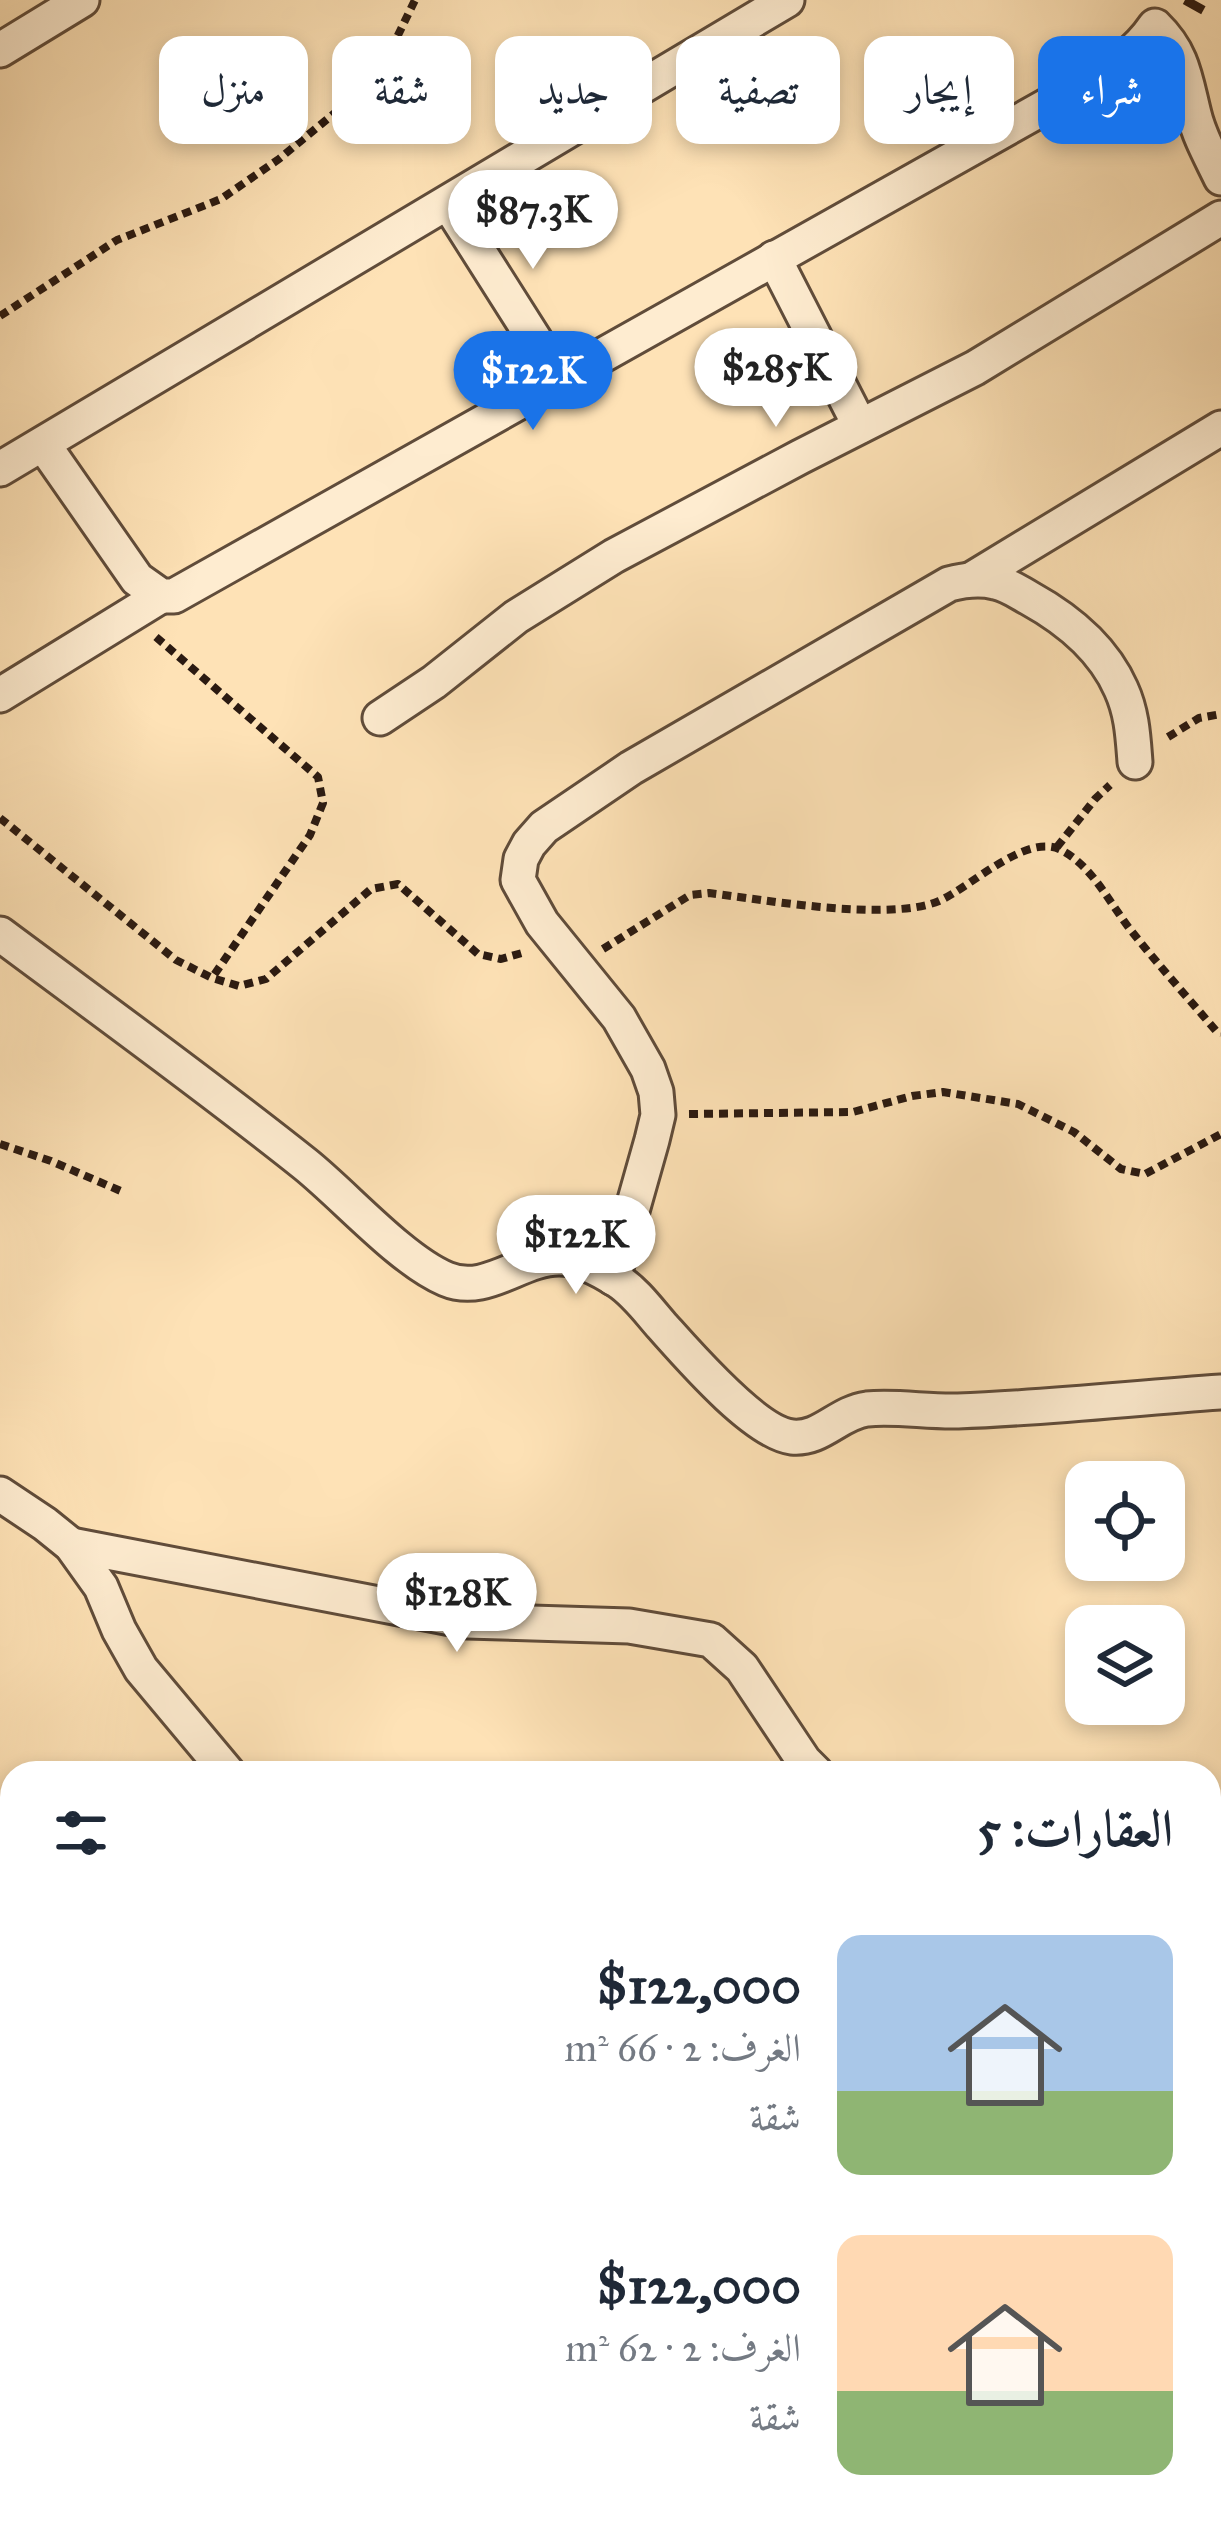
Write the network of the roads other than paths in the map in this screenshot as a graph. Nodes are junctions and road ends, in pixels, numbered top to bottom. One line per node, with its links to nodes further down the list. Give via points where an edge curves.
1 (82, 0): 4 (street)
2 (787, 0): 6 (street)
3 (1149, 13): 5 (street, via 1173,43); 8 (street, via 1142,45 1127,58)
4 (0, 50)
5 (1221, 178)
6 (448, 203): 9 (street); 12 (street)
7 (1221, 218): 10 (street, via 975,368)
8 (774, 258): 9 (street); 10 (street)
9 (559, 378): 15 (street, via 194,586)
10 (860, 426): 17 (street, via 614,556 515,617)
11 (1221, 428): 14 (street)
12 (43, 444): 13 (street); 15 (street, via 137,579)
13 (0, 469)
14 (972, 579): 18 (street, via 1000,582 1039,604 1096,650 1120,685); 20 (street, via 949,584 631,768 529,844 518,880 542,923 619,1018 656,1091 658,1115)
15 (161, 596): 16 (street)
16 (0, 695)
17 (380, 718)
18 (1135, 762)
19 (0, 934): 20 (street, via 290,1152 442,1278 476,1283 555,1257)
20 (614, 1278): 21 (street, via 746,1412 787,1436 807,1437 866,1409 957,1411)
21 (1221, 1392)
22 (0, 1494): 23 (street)
23 (71, 1546): 24 (street, via 141,1669); 25 (street, via 467,1621 629,1626 711,1640 742,1668)
24 (218, 1761)
25 (804, 1761)

